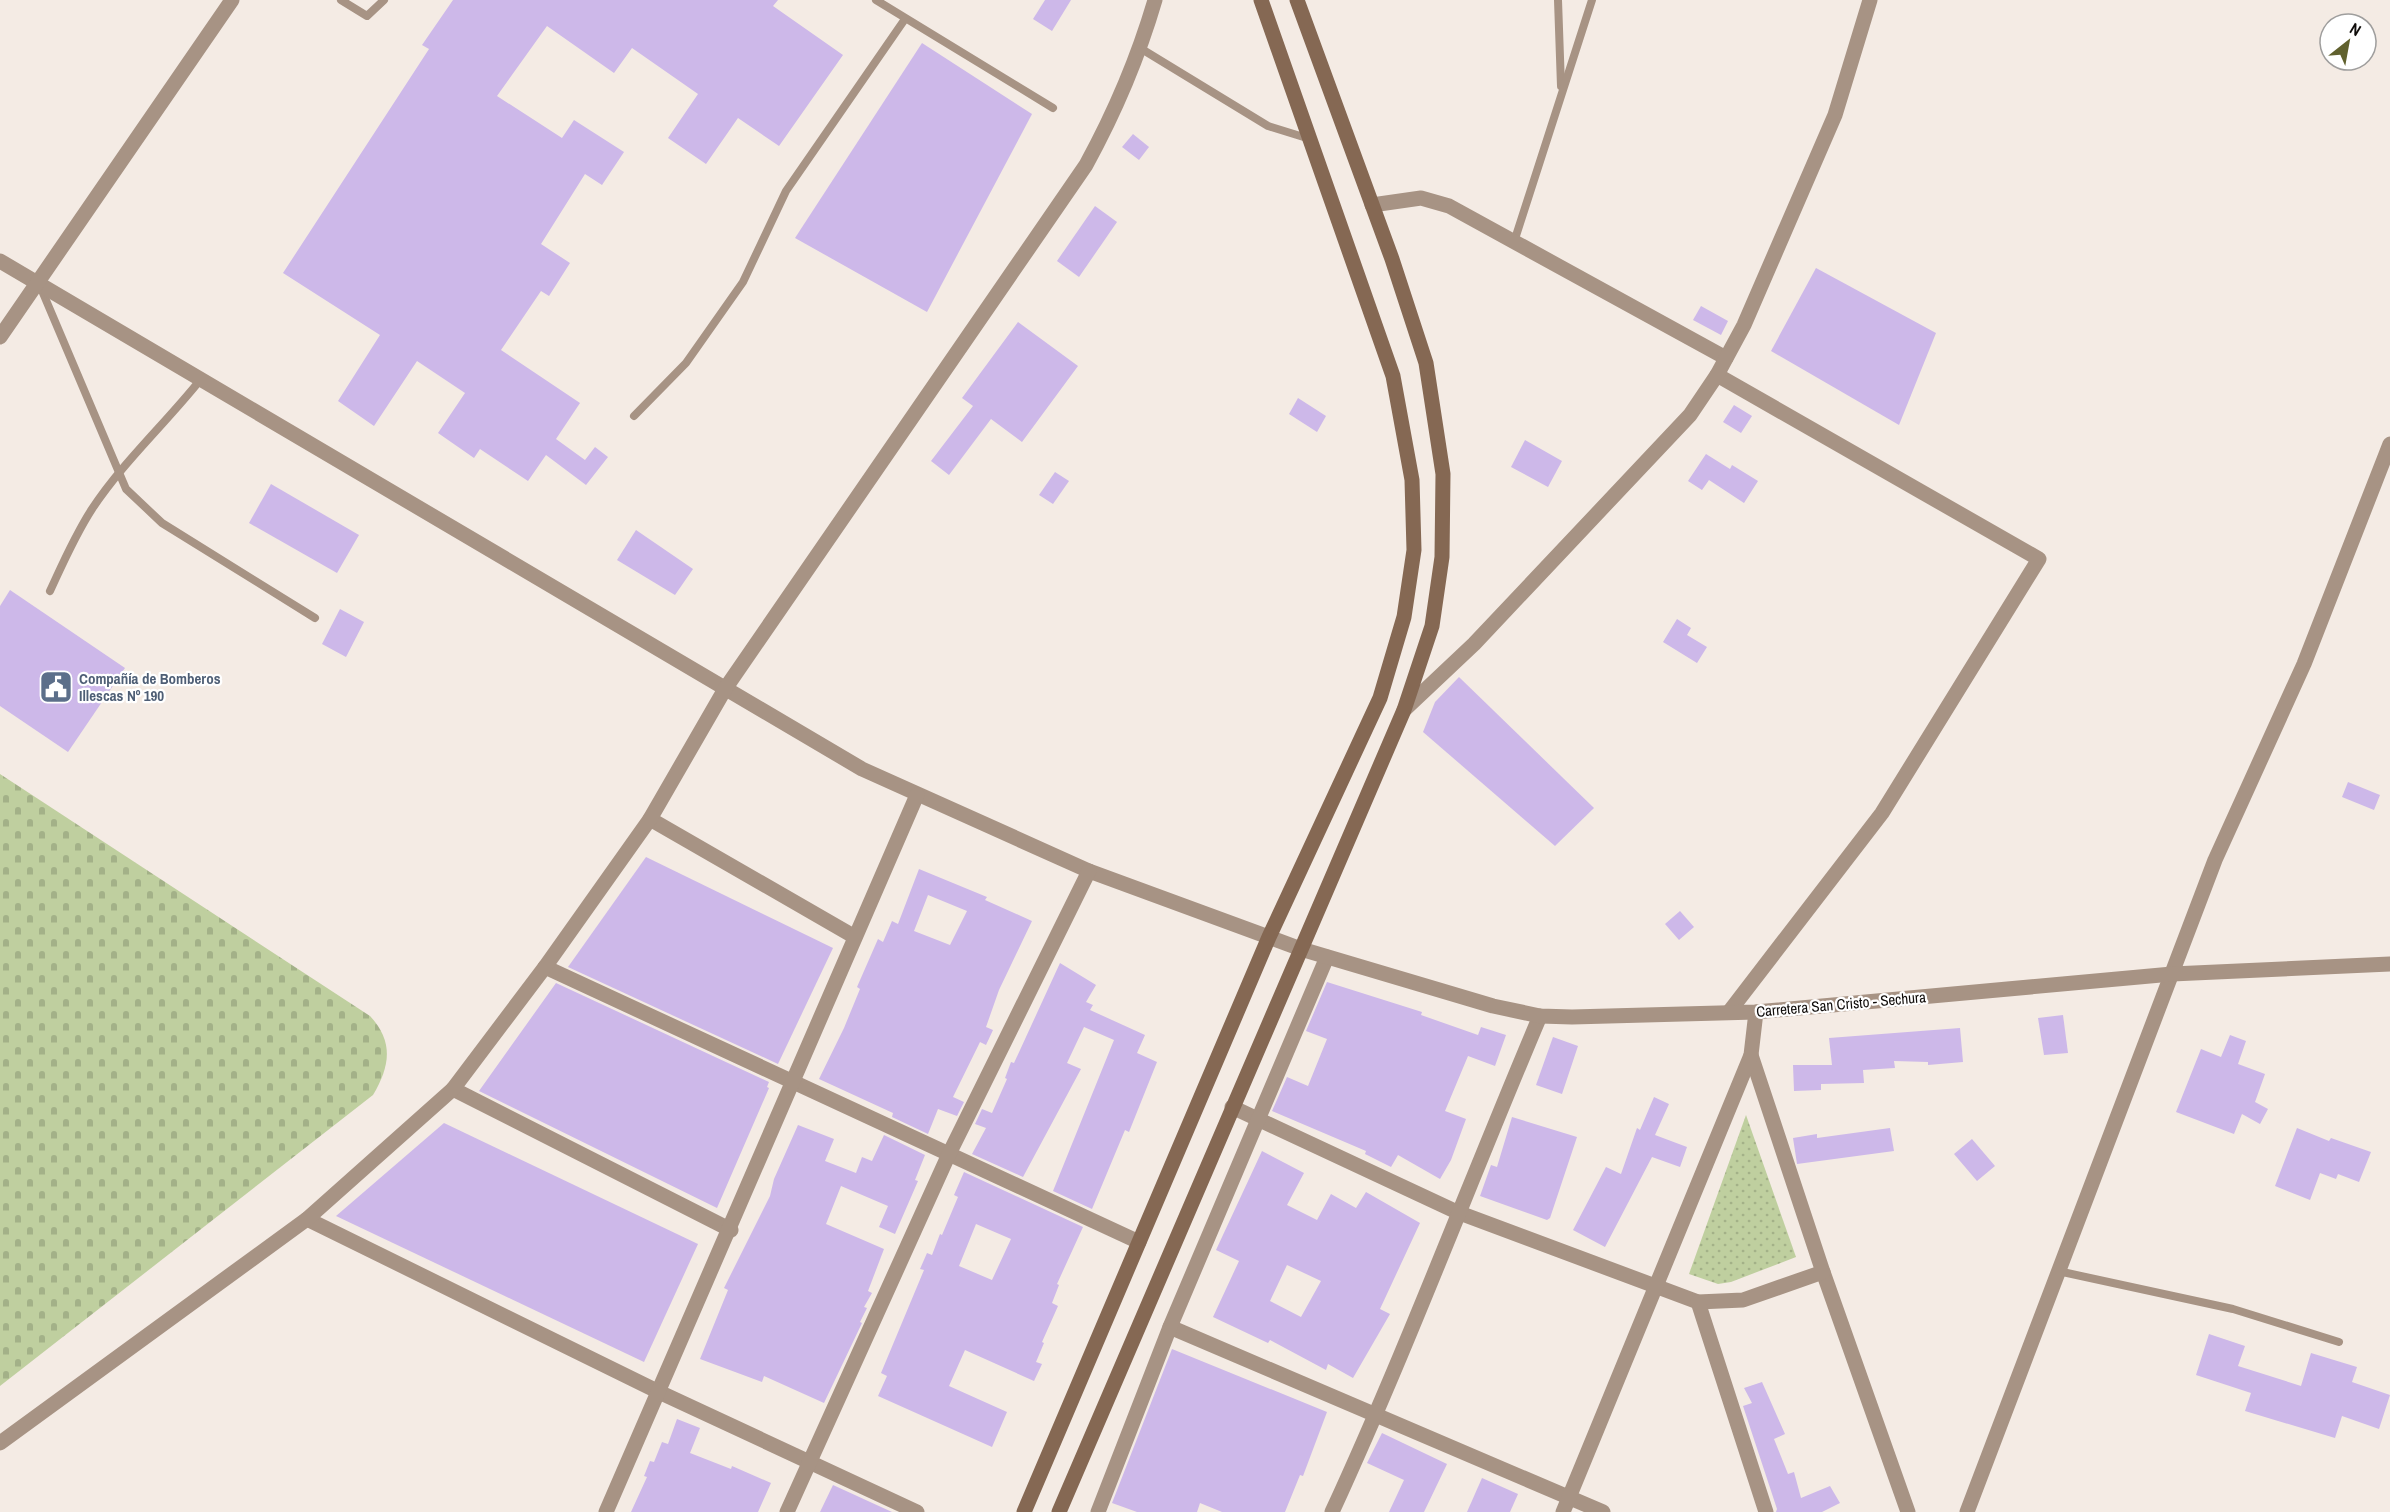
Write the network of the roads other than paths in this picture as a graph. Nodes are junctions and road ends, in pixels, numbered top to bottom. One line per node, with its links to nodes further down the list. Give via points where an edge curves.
1 (232, 0): 19 (street)
2 (341, 0): 3 (lane, via 368,16)
3 (384, 0)
4 (876, 0): 11 (lane)
5 (1155, 0): 12 (street)
6 (1261, 0): 15 (main road)
7 (1297, 0): 16 (main road)
8 (1558, 0): 13 (lane)
9 (1592, 0): 13 (lane)
10 (1870, 0): 21 (street, via 1835,116)
11 (905, 19): 14 (lane); 24 (lane, via 786,190 743,282 686,363)
12 (1140, 48): 15 (lane, via 1268,126); 29 (street, via 1116,111 1086,165)
13 (1561, 92): 17 (lane)
14 (1053, 108)
15 (1310, 139): 35 (main road, via 1393,376 1412,480 1414,550 1404,617 1380,698)
16 (1372, 205): 17 (street, via 1421,198 1449,206); 30 (main road, via 1426,363 1443,474 1442,557 1432,626)
17 (1515, 242): 21 (street)
18 (0, 261): 19 (street, Carretera San Cristo - Sechura)
19 (39, 283): 20 (street); 23 (street, Carretera San Cristo - Sechura); 26 (lane)
20 (0, 337)
21 (1726, 358): 22 (street)
22 (1717, 375): 30 (street, via 1690,415 1474,644); 41 (street, via 2039,559 1882,813)
23 (201, 379): 26 (lane); 29 (street, Carretera San Cristo - Sechura)
24 (634, 416)
25 (2390, 444): 40 (street, via 2304,664 2215,860)
26 (119, 473): 27 (lane, via 74,539); 28 (lane, via 126,489 162,523)
27 (50, 591)
28 (315, 618)
29 (725, 689): 31 (street, Carretera San Cristo - Sechura, via 862,769); 32 (street)
30 (1404, 710): 36 (main road)
31 (917, 795): 33 (street, Carretera San Cristo - Sechura); 34 (street)
32 (650, 819): 34 (street); 39 (street)
33 (1089, 871): 35 (street, Carretera San Cristo - Sechura); 49 (street)
34 (855, 937): 45 (street)
35 (1269, 937): 36 (street, Carretera San Cristo - Sechura); 53 (main road)
36 (1301, 949): 37 (street, Carretera San Cristo - Sechura); 47 (main road)
37 (1327, 957): 43 (street, Carretera San Cristo - Sechura, via 1492,1006); 48 (street)
38 (2390, 964): 40 (street, Carretera San Cristo - Sechura)
39 (545, 967): 45 (street); 46 (street)
40 (2172, 974): 42 (street, Carretera San Cristo - Sechura); 54 (street)
41 (1729, 1012): 42 (street, Carretera San Cristo - Sechura); 43 (street, Carretera San Cristo - Sechura)
42 (1756, 1012): 44 (street)
43 (1540, 1016): 50 (street)
44 (1751, 1055): 55 (street); 56 (street)
45 (792, 1082): 49 (street); 52 (street)
46 (453, 1089): 51 (street); 52 (street)
47 (1232, 1107): 48 (street); 69 (main road)
48 (1259, 1119): 50 (street); 58 (street)
49 (949, 1154): 53 (street); 63 (street)
50 (1457, 1212): 56 (street); 61 (street)
51 (307, 1219): 60 (street); 62 (street)
52 (731, 1230): 60 (street)
53 (1139, 1242): 68 (main road)
54 (2058, 1271): 59 (lane, via 2234,1309); 76 (street)
55 (1823, 1272): 57 (street, via 1743,1300); 75 (street)
56 (1657, 1289): 57 (street); 64 (street)
57 (1698, 1302): 74 (street)
58 (1170, 1327): 61 (street); 70 (street)
59 (2339, 1342)
60 (659, 1392): 63 (street); 65 (street)
61 (1376, 1416): 64 (street); 71 (street)
62 (0, 1443)
63 (810, 1461): 66 (street); 67 (street)
64 (1569, 1497): 72 (street); 73 (street)
65 (606, 1512)
66 (787, 1512)
67 (917, 1512)
68 (1024, 1512)
69 (1059, 1512)
70 (1098, 1512)
71 (1332, 1512)
72 (1563, 1512)
73 (1604, 1512)
74 (1766, 1512)
75 (1908, 1512)
76 (1967, 1512)

